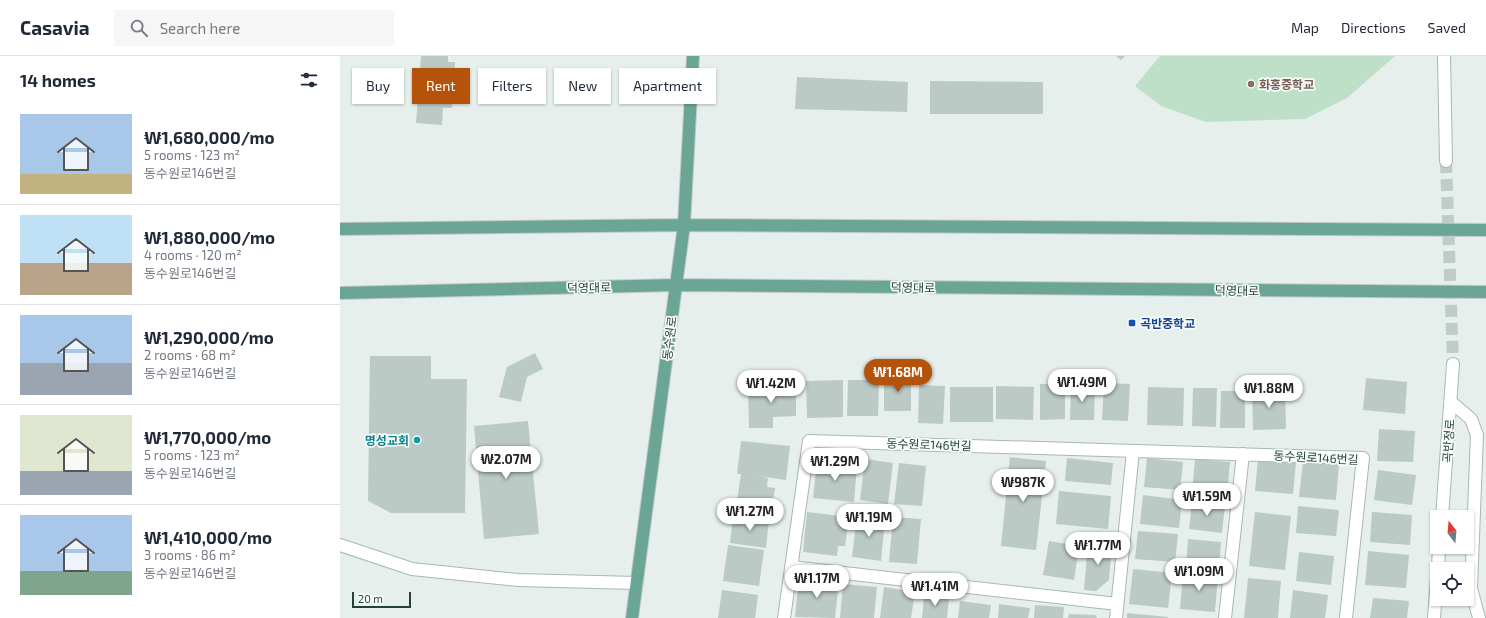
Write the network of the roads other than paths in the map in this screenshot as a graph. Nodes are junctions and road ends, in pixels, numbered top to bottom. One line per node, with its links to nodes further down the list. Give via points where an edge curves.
1 (693, 56): 4 (main road, 동수원로)
2 (1444, 56): 3 (street)
3 (1446, 161)
4 (684, 225): 5 (main road); 6 (main road); 7 (main road, 동수원로)
5 (340, 229)
6 (1486, 230)
7 (676, 285): 8 (main road, 덕영대로); 9 (main road, 덕영대로); 17 (main road, 동수원로)
8 (1486, 292)
9 (340, 293)
10 (1454, 364): 11 (street, 곡반정로)
11 (1450, 402): 14 (street, 곡반정로); 26 (street, via 1471,419 1477,435 1471,588)
12 (1133, 451): 13 (street, 동수원로146번길); 16 (street, 동수원로146번길, via 809,441); 18 (street)
13 (1243, 454): 23 (street); 24 (street, 동수원로146번길, via 1363,458)
14 (1442, 510)
15 (340, 545): 17 (street, via 412,569 518,580)
16 (791, 567): 18 (street); 21 (street, 동수원로146번길)
17 (637, 583): 20 (main road, 동수원로)
18 (1117, 604): 22 (street)
19 (1435, 606): 25 (street)
20 (632, 618)
21 (784, 618)
22 (1116, 618)
23 (1225, 618)
24 (1346, 618)
25 (1434, 618)
26 (1479, 618)

